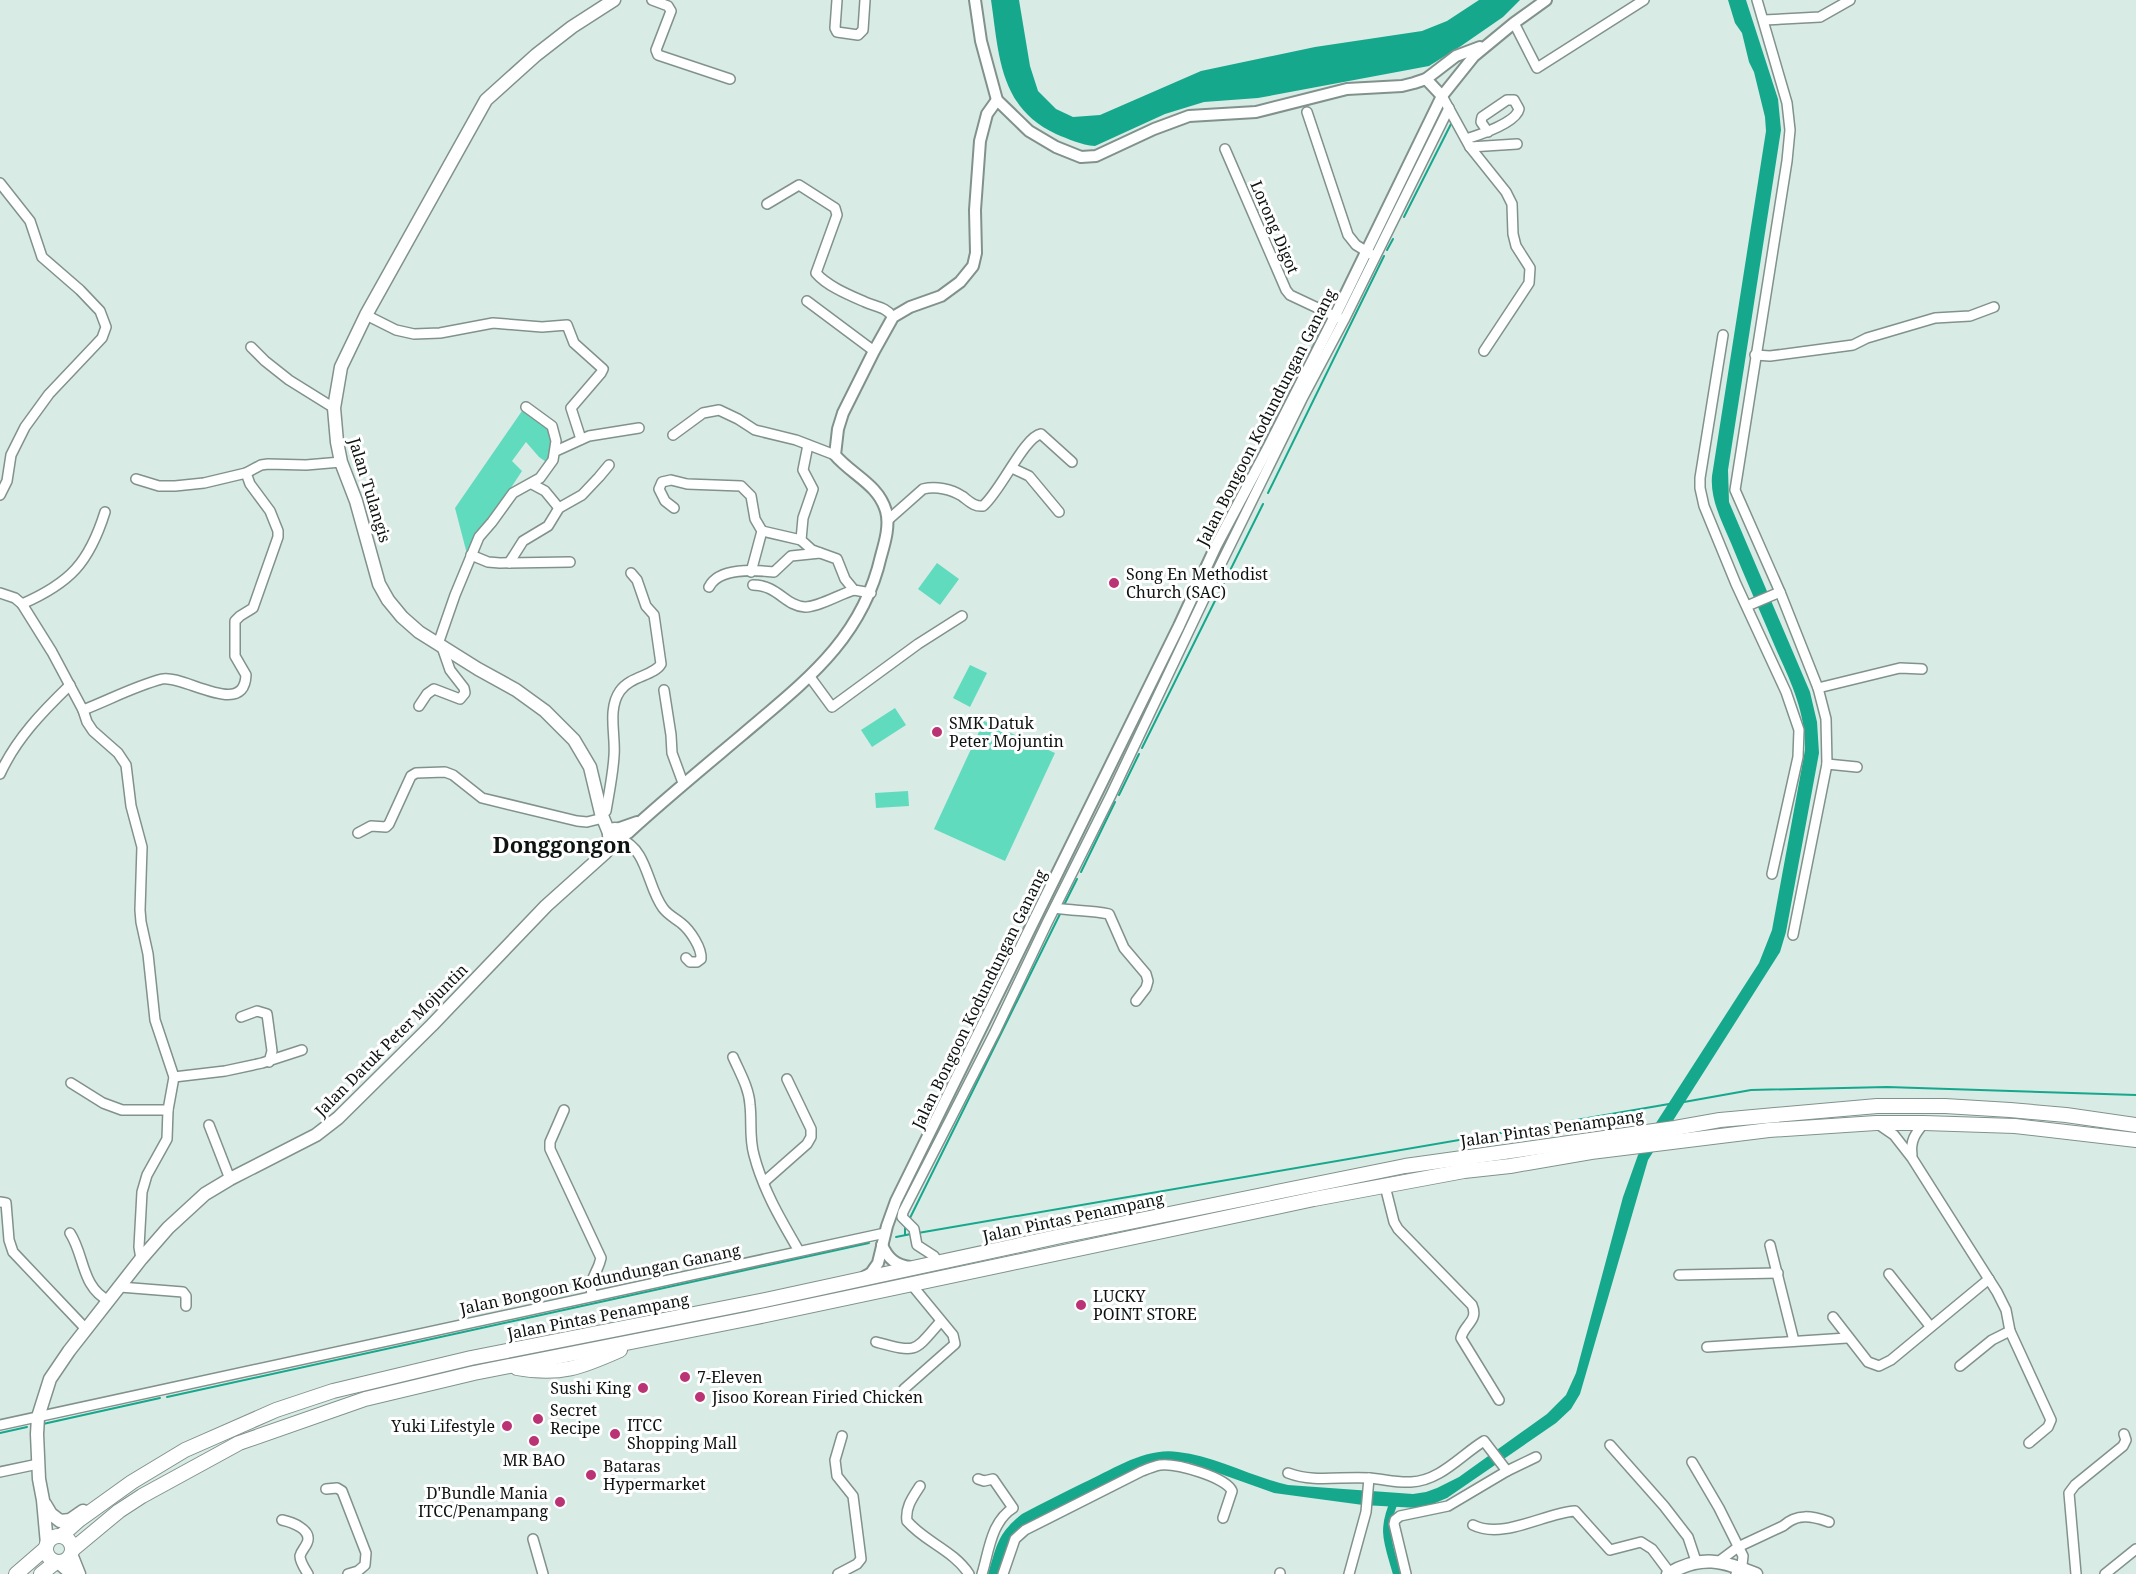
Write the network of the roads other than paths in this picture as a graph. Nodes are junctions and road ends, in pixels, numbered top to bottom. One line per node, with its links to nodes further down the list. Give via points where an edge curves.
1 (614, 0): 29 (main road, Jalan Tulangis, via 536,55 486,100)
2 (652, 0): 13 (street, via 671,11 656,51 658,55)
3 (837, 0): 4 (street, via 837,32 858,35 863,30)
4 (865, 0)
5 (975, 0): 16 (street)
6 (1546, 0): 11 (street, Jalan Bongoon Kodundungan Ganang)
7 (1644, 0): 11 (street, via 1537,68)
8 (1757, 0): 10 (street)
9 (1850, 0): 10 (street, via 1820,17)
10 (1764, 20): 36 (street, via 1787,103 1790,129)
11 (1514, 23): 12 (street, Jalan Bongoon Kodundungan Ganang)
12 (1487, 45): 14 (street, via 1456,56); 15 (street, Jalan Bongoon Kodundungan Ganang)
13 (730, 79)
14 (1426, 79): 15 (street); 16 (street, via 1402,86 1347,89 1256,112 1189,116 1089,157 1074,155 1039,138)
15 (1442, 96): 17 (street); 25 (street, Jalan Bongoon Kodundungan Ganang)
16 (997, 100): 28 (street, via 987,114 980,141 973,266 941,296)
17 (1449, 108): 20 (street); 25 (street)
18 (1307, 112): 25 (street, via 1348,236)
19 (1488, 132): 20 (street)
20 (1468, 143): 21 (street); 35 (street, via 1512,204 1516,246 1531,274)
21 (1517, 144)
22 (1225, 149): 30 (street, Lorong Digot, via 1283,286 1290,295)
23 (0, 183): 52 (street, via 30,221 42,257 91,301 106,327 102,338 49,394 25,427 11,455 7,481)
24 (767, 204): 28 (street, via 799,185 835,208 837,215 816,273 841,290)
25 (1371, 254): 30 (street, Jalan Bongoon Kodundungan Ganang)
26 (807, 301): 34 (street)
27 (1994, 307): 36 (street, via 1970,316 1935,318 1853,345)
28 (889, 312): 34 (street)
29 (366, 315): 38 (main road, Jalan Tulangis, via 342,367); 41 (street, via 414,334 493,323 567,325 574,343 603,369 571,408)
30 (1339, 318): 32 (street, Jalan Bongoon Kodundungan Ganang)
31 (1723, 335): 73 (street, via 1700,488 1704,506)
32 (1325, 346): 91 (street); 92 (street, Jalan Bongoon Kodundungan Ganang, via 1216,546)
33 (251, 347): 38 (street, via 290,380)
34 (869, 347): 44 (street, via 843,413)
35 (1484, 351)
36 (1755, 356): 71 (street, via 1735,490)
37 (526, 407): 43 (street, via 552,426)
38 (334, 408): 45 (main road, Jalan Tulangis)
39 (639, 428): 41 (street)
40 (672, 435): 42 (street, via 703,413 719,410 755,430)
41 (581, 439): 43 (street)
42 (808, 445): 44 (street); 59 (street, via 803,470 813,489 803,518)
43 (556, 451): 51 (street, via 548,470)
44 (832, 454): 57 (street, via 876,491)
45 (341, 462): 49 (street, via 268,464); 75 (main road, Jalan Tulangis, via 379,584 402,617)
46 (1072, 462): 48 (street, via 1041,434 1032,438)
47 (609, 465): 53 (street, via 590,488)
48 (1012, 468): 56 (street, via 1029,476); 57 (street, via 983,506 976,506 954,492 928,488)
49 (246, 473): 50 (street, via 175,486); 82 (street, via 270,511 278,537 253,608 236,621 235,656 246,675 243,687 228,694 164,678)
50 (136, 479)
51 (532, 484): 53 (street, via 545,490); 61 (street, via 513,493 479,537)
52 (0, 495)
53 (559, 508): 63 (street, via 551,523 523,541)
54 (674, 508): 58 (street, via 659,489 666,480 741,486 751,496 755,519)
55 (105, 512): 72 (street, via 97,539 77,568 54,588)
56 (1059, 512)
57 (888, 520): 70 (street, Jalan Datuk Peter Mojuntin)
58 (762, 531): 59 (street); 64 (street)
59 (801, 540): 60 (street)
60 (821, 553): 64 (street, via 788,557 774,572); 68 (street, via 837,559)
61 (471, 555): 63 (street, via 488,562); 75 (street)
62 (570, 562): 63 (street)
63 (509, 563)
64 (751, 572): 67 (street, via 723,575)
65 (631, 573): 87 (street, via 654,615 661,664 628,683 616,698 614,753)
66 (753, 585): 68 (street, via 771,588 802,606 814,606)
67 (709, 587)
68 (854, 590): 70 (street)
69 (0, 593): 72 (street)
70 (871, 593): 77 (street, Jalan Datuk Peter Mojuntin, via 850,628)
71 (1776, 593): 73 (street); 79 (street)
72 (22, 604): 78 (street)
73 (1750, 605): 90 (street, via 1799,730 1798,757)
74 (962, 616): 77 (street, via 832,707)
75 (440, 645): 81 (street, via 465,693 460,699 434,689); 87 (main road, Jalan Tulangis, via 516,690 561,726 590,767)
76 (1922, 669): 79 (street, via 1900,668)
77 (810, 677): 86 (street, Jalan Datuk Peter Mojuntin)
78 (70, 685): 82 (street); 85 (street, via 28,728)
79 (1818, 688): 83 (street, via 1826,719)
80 (664, 690): 86 (street, via 672,753)
81 (419, 706)
82 (83, 710): 103 (street, via 93,731 126,765 143,857 140,910 155,1020)
83 (1827, 764): 84 (street); 94 (street)
84 (1857, 767)
85 (0, 774)
86 (683, 783): 89 (street, Jalan Datuk Peter Mojuntin, via 643,820)
87 (603, 812): 88 (street, via 587,822 577,822 488,800 453,775 416,772 389,824 371,826); 89 (main road, Jalan Tulangis)
88 (358, 833)
89 (615, 835): 95 (street, via 627,842 642,860 665,911 683,924 699,946 701,959 690,962); 116 (main road, Jalan Datuk Peter Mojuntin, via 587,868 338,1118 316,1136)
90 (1772, 874)
91 (1055, 908): 93 (street); 96 (street, via 1109,914 1124,948 1146,974 1146,988)
92 (1035, 918): 93 (street); 98 (street, Jalan Bongoon Kodundungan Ganang)
93 (1047, 922): 99 (street)
94 (1793, 935)
95 (686, 957)
96 (1137, 1001)
97 (241, 1017): 102 (street, via 257,1011 267,1014 272,1051)
98 (980, 1030): 99 (street); 121 (street, Jalan Bongoon Kodundungan Ganang, via 896,1201)
99 (995, 1032): 127 (street, via 902,1217 914,1229 917,1245)
100 (302, 1050): 102 (street)
101 (733, 1058): 117 (street, via 747,1090 749,1135)
102 (269, 1062): 103 (street)
103 (174, 1077): 107 (street)
104 (788, 1079): 117 (street, via 812,1137)
105 (71, 1083): 107 (street, via 123,1110)
106 (1919, 1106): 111 (main road, via 1932,1112 1960,1112 1967,1115); 113 (main road, Jalan Pintas Penampang, via 2010,1110); 127 (main road, Jalan Pintas Penampang, via 1708,1121 1405,1166)
107 (168, 1110): 126 (street, via 165,1145 143,1183)
108 (564, 1110): 136 (street, via 550,1149 601,1258 591,1281)
109 (1876, 1123): 110 (main road, Jalan Pintas Penampang); 115 (street, via 1894,1135); 118 (main road, Jalan Pintas Penampang, via 1769,1130 1591,1152)
110 (1924, 1123): 111 (main road, Jalan Pintas Penampang); 115 (street, via 1911,1142)
111 (1971, 1124): 114 (main road, Jalan Pintas Penampang)
112 (209, 1125): 116 (street)
113 (2136, 1125)
114 (2136, 1140)
115 (1912, 1158): 132 (street)
116 (230, 1179): 126 (main road, Jalan Datuk Peter Mojuntin, via 190,1206)
117 (764, 1182): 125 (street)
118 (1385, 1186): 134 (main road, Jalan Pintas Penampang); 157 (street, via 1398,1229 1472,1305 1474,1319 1461,1338)
119 (0, 1202): 122 (street, via 6,1203)
120 (70, 1233): 137 (street, via 92,1288)
121 (884, 1239): 125 (street, Jalan Bongoon Kodundungan Ganang); 128 (street, via 891,1260); 133 (street, via 875,1269)
122 (9, 1245): 124 (street); 144 (street)
123 (1770, 1245): 129 (street)
124 (0, 1250)
125 (799, 1251): 136 (street, Jalan Bongoon Kodundungan Ganang)
126 (141, 1259): 135 (main road, Jalan Datuk Peter Mojuntin)
127 (938, 1262): 128 (main road, Jalan Pintas Penampang)
128 (914, 1268): 133 (main road, Jalan Pintas Penampang)
129 (1778, 1273): 131 (street); 149 (street)
130 (1888, 1274): 143 (street)
131 (1679, 1275)
132 (1989, 1279): 143 (street); 145 (street, via 2006,1310)
133 (857, 1280): 138 (main road, Jalan Pintas Penampang)
134 (911, 1284): 140 (main road, Jalan Pintas Penampang); 142 (street)
135 (120, 1287): 137 (main road, Jalan Datuk Peter Mojuntin); 139 (street, via 183,1292)
136 (592, 1296): 158 (street, Jalan Bongoon Kodundungan Ganang)
137 (109, 1300): 144 (main road, Jalan Datuk Peter Mojuntin)
138 (750, 1302): 140 (main road, via 754,1308); 146 (main road, Jalan Pintas Penampang)
139 (186, 1306)
140 (779, 1312): 148 (main road, Jalan Pintas Penampang)
141 (1833, 1317): 147 (street)
142 (941, 1321): 150 (street, via 914,1349); 156 (street, via 955,1344)
143 (1930, 1326): 147 (street, via 1879,1366 1868,1362)
144 (86, 1329): 158 (main road, Jalan Datuk Peter Mojuntin, via 50,1379)
145 (2010, 1331): 155 (street); 162 (street, via 2051,1420)
146 (579, 1338): 152 (main road, via 591,1342); 173 (main road, Jalan Pintas Penampang, via 471,1358 333,1391 276,1410 185,1450)
147 (1847, 1338): 149 (street)
148 (641, 1340): 152 (main road, Jalan Pintas Penampang); 153 (main road)
149 (1794, 1341): 151 (street)
150 (876, 1342)
151 (1707, 1347)
152 (596, 1349): 153 (main road); 154 (main road, Jalan Pintas Penampang)
153 (588, 1365): 154 (main road, via 539,1372)
154 (511, 1366): 185 (main road, Jalan Pintas Penampang, via 364,1399 239,1443 134,1501)
155 (1960, 1366)
156 (904, 1389)
157 (1499, 1400)
158 (38, 1417): 159 (street, Jalan Bongoon Kodundungan Ganang); 166 (main road, Jalan Datuk Peter Mojuntin)
159 (0, 1425)
160 (2124, 1434): 204 (street, via 2123,1446 2069,1493)
161 (842, 1436): 197 (street, via 835,1460 837,1476 853,1496 861,1559)
162 (2029, 1443)
163 (1610, 1445): 186 (street, via 1688,1537)
164 (1536, 1457): 167 (street)
165 (1692, 1462): 183 (street)
166 (38, 1464): 168 (street); 175 (main road, Jalan Datuk Peter Mojuntin)
167 (1504, 1468): 171 (street, via 1484,1441 1421,1480); 202 (street, via 1448,1506 1407,1513 1395,1520)
168 (0, 1472)
169 (1287, 1473): 171 (street, via 1317,1479 1353,1476)
170 (978, 1479): 199 (street, via 993,1479 1013,1508 996,1527)
171 (1368, 1481): 201 (street, via 1366,1512)
172 (920, 1486): 198 (street, via 910,1502 907,1521 954,1556)
173 (122, 1489): 175 (main road, via 64,1521 55,1518); 180 (main road, Jalan Pintas Penampang)
174 (326, 1490): 195 (street, via 342,1491 366,1553 365,1565)
175 (43, 1500): 182 (main road, Jalan Datuk Peter Mojuntin)
176 (1223, 1518): 200 (street, via 1232,1491 1226,1483 1181,1466 1160,1465 1025,1530 1014,1539)
177 (282, 1520): 194 (street, via 308,1535 300,1555)
178 (1829, 1522): 183 (street, via 1798,1516)
179 (1473, 1525): 189 (street, via 1481,1529 1499,1528 1575,1511 1610,1550 1641,1542 1652,1549)
180 (61, 1536): 182 (main road, via 52,1538); 185 (main road, via 70,1543)
181 (533, 1539): 196 (street)
182 (46, 1546): 185 (main road, via 49,1558); 190 (main road)
183 (1738, 1547): 187 (street); 188 (street, via 1743,1556)
184 (2136, 1549): 205 (street)
185 (64, 1557): 191 (main road, Jalan Pintas Penampang); 192 (main road); 193 (main road)
186 (1696, 1561): 187 (main road); 189 (main road)
187 (1718, 1562): 188 (main road)
188 (1738, 1571): 203 (main road)
189 (1669, 1573)
190 (16, 1574)
191 (41, 1574)
192 (72, 1574)
193 (79, 1574)
194 (308, 1574)
195 (348, 1574)
196 (543, 1574)
197 (837, 1574)
198 (969, 1574)
199 (982, 1574)
200 (1003, 1574)
201 (1349, 1574)
202 (1406, 1574)
203 (1756, 1574)
204 (2076, 1574)
205 (2105, 1574)

